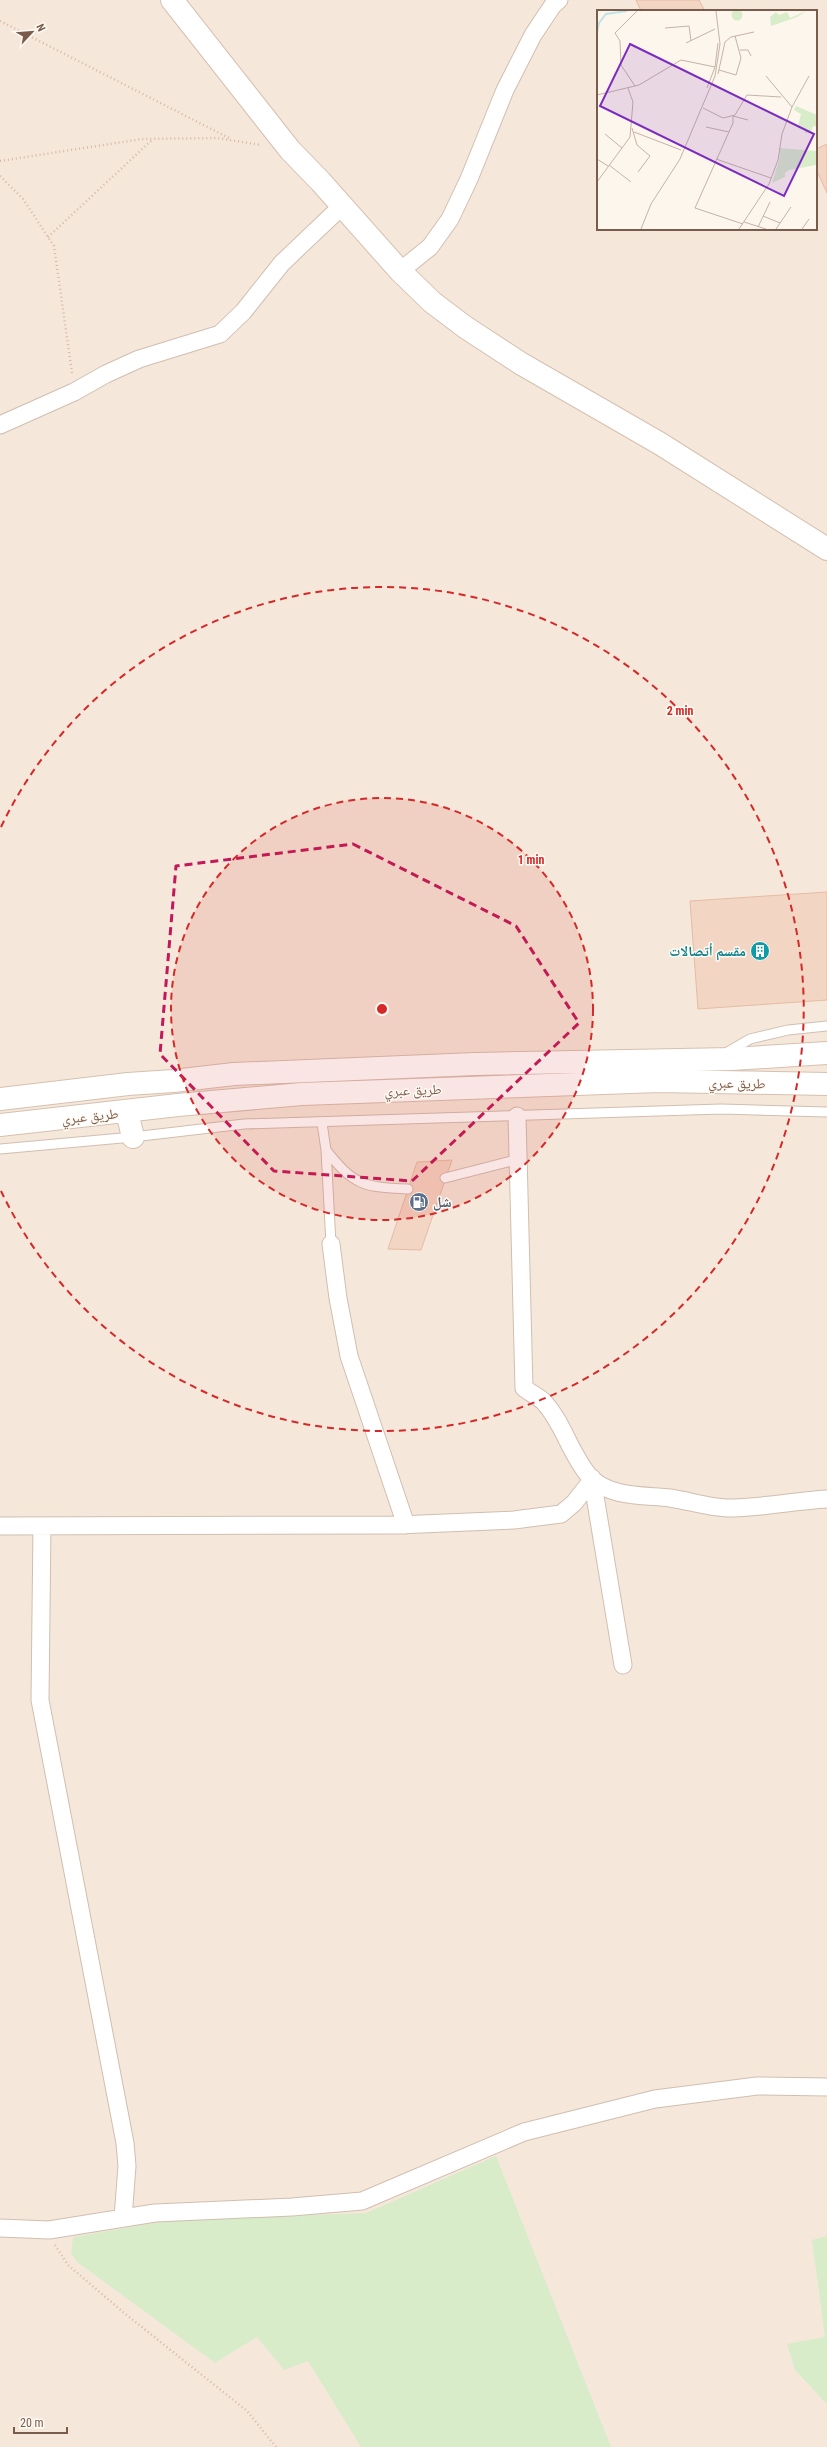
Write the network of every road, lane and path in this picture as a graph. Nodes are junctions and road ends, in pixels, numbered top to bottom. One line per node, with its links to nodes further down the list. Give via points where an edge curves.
1 (172, 0): 6 (main road)
2 (559, 0): 11 (street, via 533,35 505,90 450,219 430,247)
3 (0, 21): 5 (path)
4 (153, 139): 5 (path, via 217,138); 7 (path); 10 (path)
5 (234, 141): 6 (path)
6 (290, 150): 9 (main road)
7 (0, 161)
8 (0, 176): 10 (path, via 23,199)
9 (342, 206): 11 (main road); 12 (street, via 282,263 243,312 220,334 139,359)
10 (48, 237): 12 (path, via 54,246)
11 (400, 271): 14 (main road, via 432,302 464,327 520,363 646,435)
12 (74, 392): 13 (street)
13 (0, 425)
14 (827, 549)
15 (827, 1026): 17 (lane, via 788,1030 750,1039)
16 (827, 1053): 17 (main road, طريق عبري)
17 (716, 1059): 19 (main road, طريق عبري, via 475,1064 234,1074)
18 (827, 1084): 20 (main road, طريق عبري, via 659,1081 302,1094)
19 (0, 1099)
20 (127, 1112): 24 (main road, طريق عبري); 25 (main road)
21 (827, 1112): 22 (lane, via 721,1109)
22 (517, 1116): 23 (lane); 28 (street)
23 (322, 1123): 25 (lane, via 244,1124); 27 (lane)
24 (0, 1125)
25 (133, 1137): 26 (lane)
26 (0, 1149)
27 (326, 1150): 30 (lane, via 353,1180 374,1188); 31 (lane)
28 (519, 1159): 29 (lane); 32 (street, via 524,1388 544,1401 559,1422 578,1462)
29 (445, 1178)
30 (408, 1189)
31 (331, 1244): 34 (street, via 349,1356)
32 (592, 1479): 33 (street, via 616,1492 637,1497 670,1498 725,1508 751,1508); 34 (street, via 574,1503 561,1514 514,1520); 37 (street)
33 (827, 1499)
34 (406, 1525): 36 (street)
35 (0, 1526): 36 (street)
36 (42, 1526): 39 (street, via 40,1700 125,2143 127,2166)
37 (623, 1665)
38 (827, 2087): 39 (street, via 757,2086 687,2093 640,2102 510,2138 362,2201 292,2207 168,2212)
39 (123, 2218): 41 (street)
40 (0, 2228): 41 (street)
41 (50, 2230): 42 (path, via 56,2249 68,2264 123,2312 247,2411)
42 (276, 2447)

